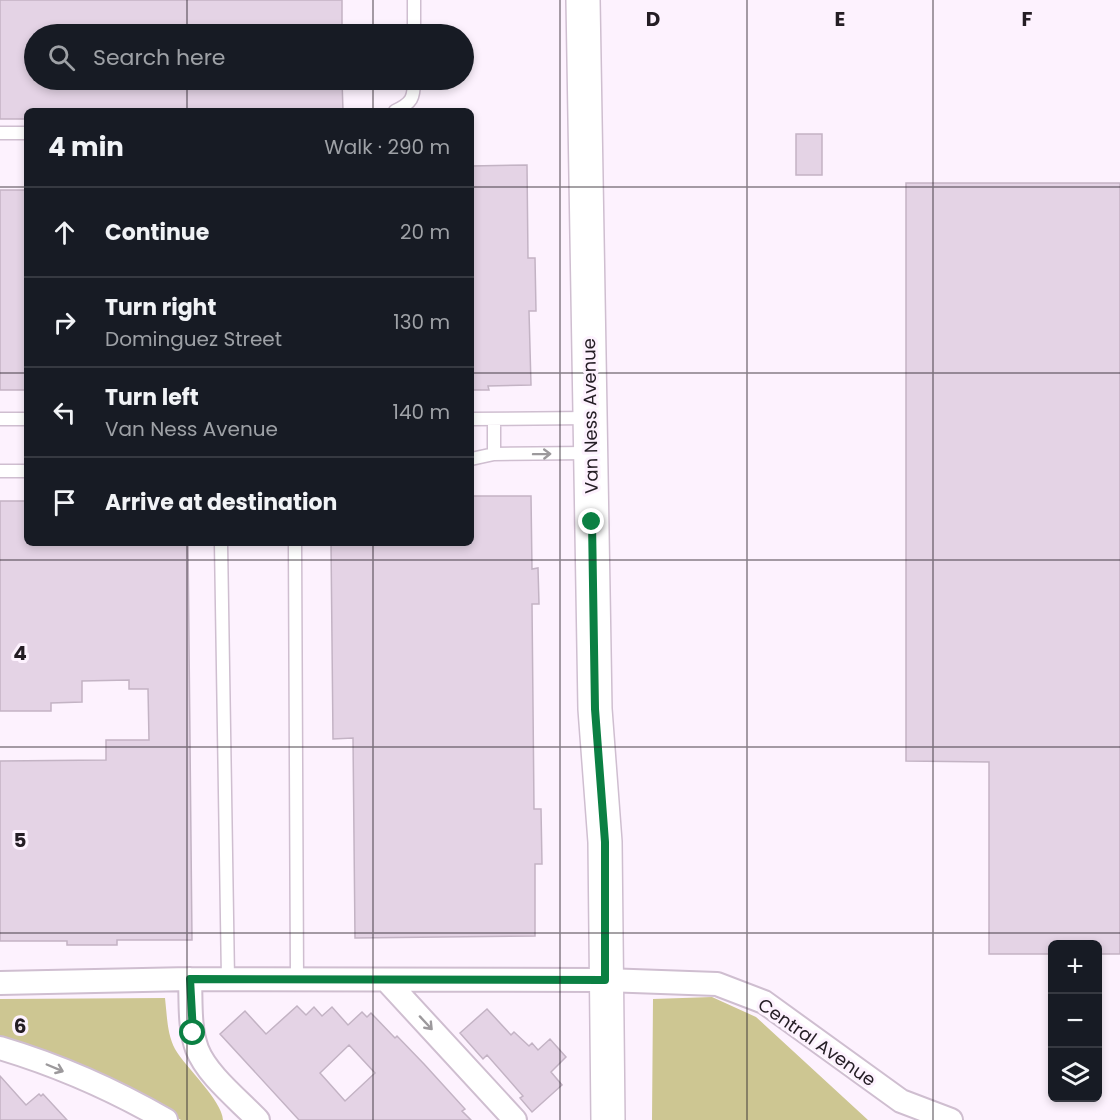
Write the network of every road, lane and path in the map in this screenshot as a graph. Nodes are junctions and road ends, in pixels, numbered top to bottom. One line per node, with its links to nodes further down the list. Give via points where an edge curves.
1 (414, 0): 3 (lane)
2 (583, 0): 8 (main road, Van Ness Avenue)
3 (414, 24)
4 (414, 90): 5 (lane, via 408,105)
5 (402, 108)
6 (0, 133): 7 (lane)
7 (24, 133)
8 (590, 418): 12 (lane); 13 (main road, Van Ness Avenue)
9 (0, 419): 10 (lane)
10 (24, 419)
11 (474, 419): 12 (lane)
12 (494, 419): 14 (lane)
13 (591, 453): 14 (lane, one-way to 13); 24 (main road, Van Ness Avenue, via 595,709 605,842)
14 (494, 454): 15 (lane)
15 (474, 458)
16 (0, 471): 17 (lane)
17 (24, 471)
18 (221, 546): 21 (lane)
19 (295, 546): 22 (lane)
20 (190, 979): 21 (street, Central Avenue); 25 (street, Central Avenue); 27 (street, via 198,1051 210,1071)
21 (228, 980): 22 (street, Central Avenue)
22 (297, 980): 23 (street, Central Avenue)
23 (386, 980): 24 (street, Central Avenue); 29 (street, one-way to 29)
24 (605, 980): 30 (main road, Van Ness Avenue); 31 (street, Central Avenue, via 717,984 764,1002 901,1101)
25 (0, 983)
26 (0, 1048): 28 (street, one-way to 28, via 96,1085)
27 (253, 1118)
28 (166, 1120)
29 (515, 1120)
30 (608, 1120)
31 (951, 1120)

